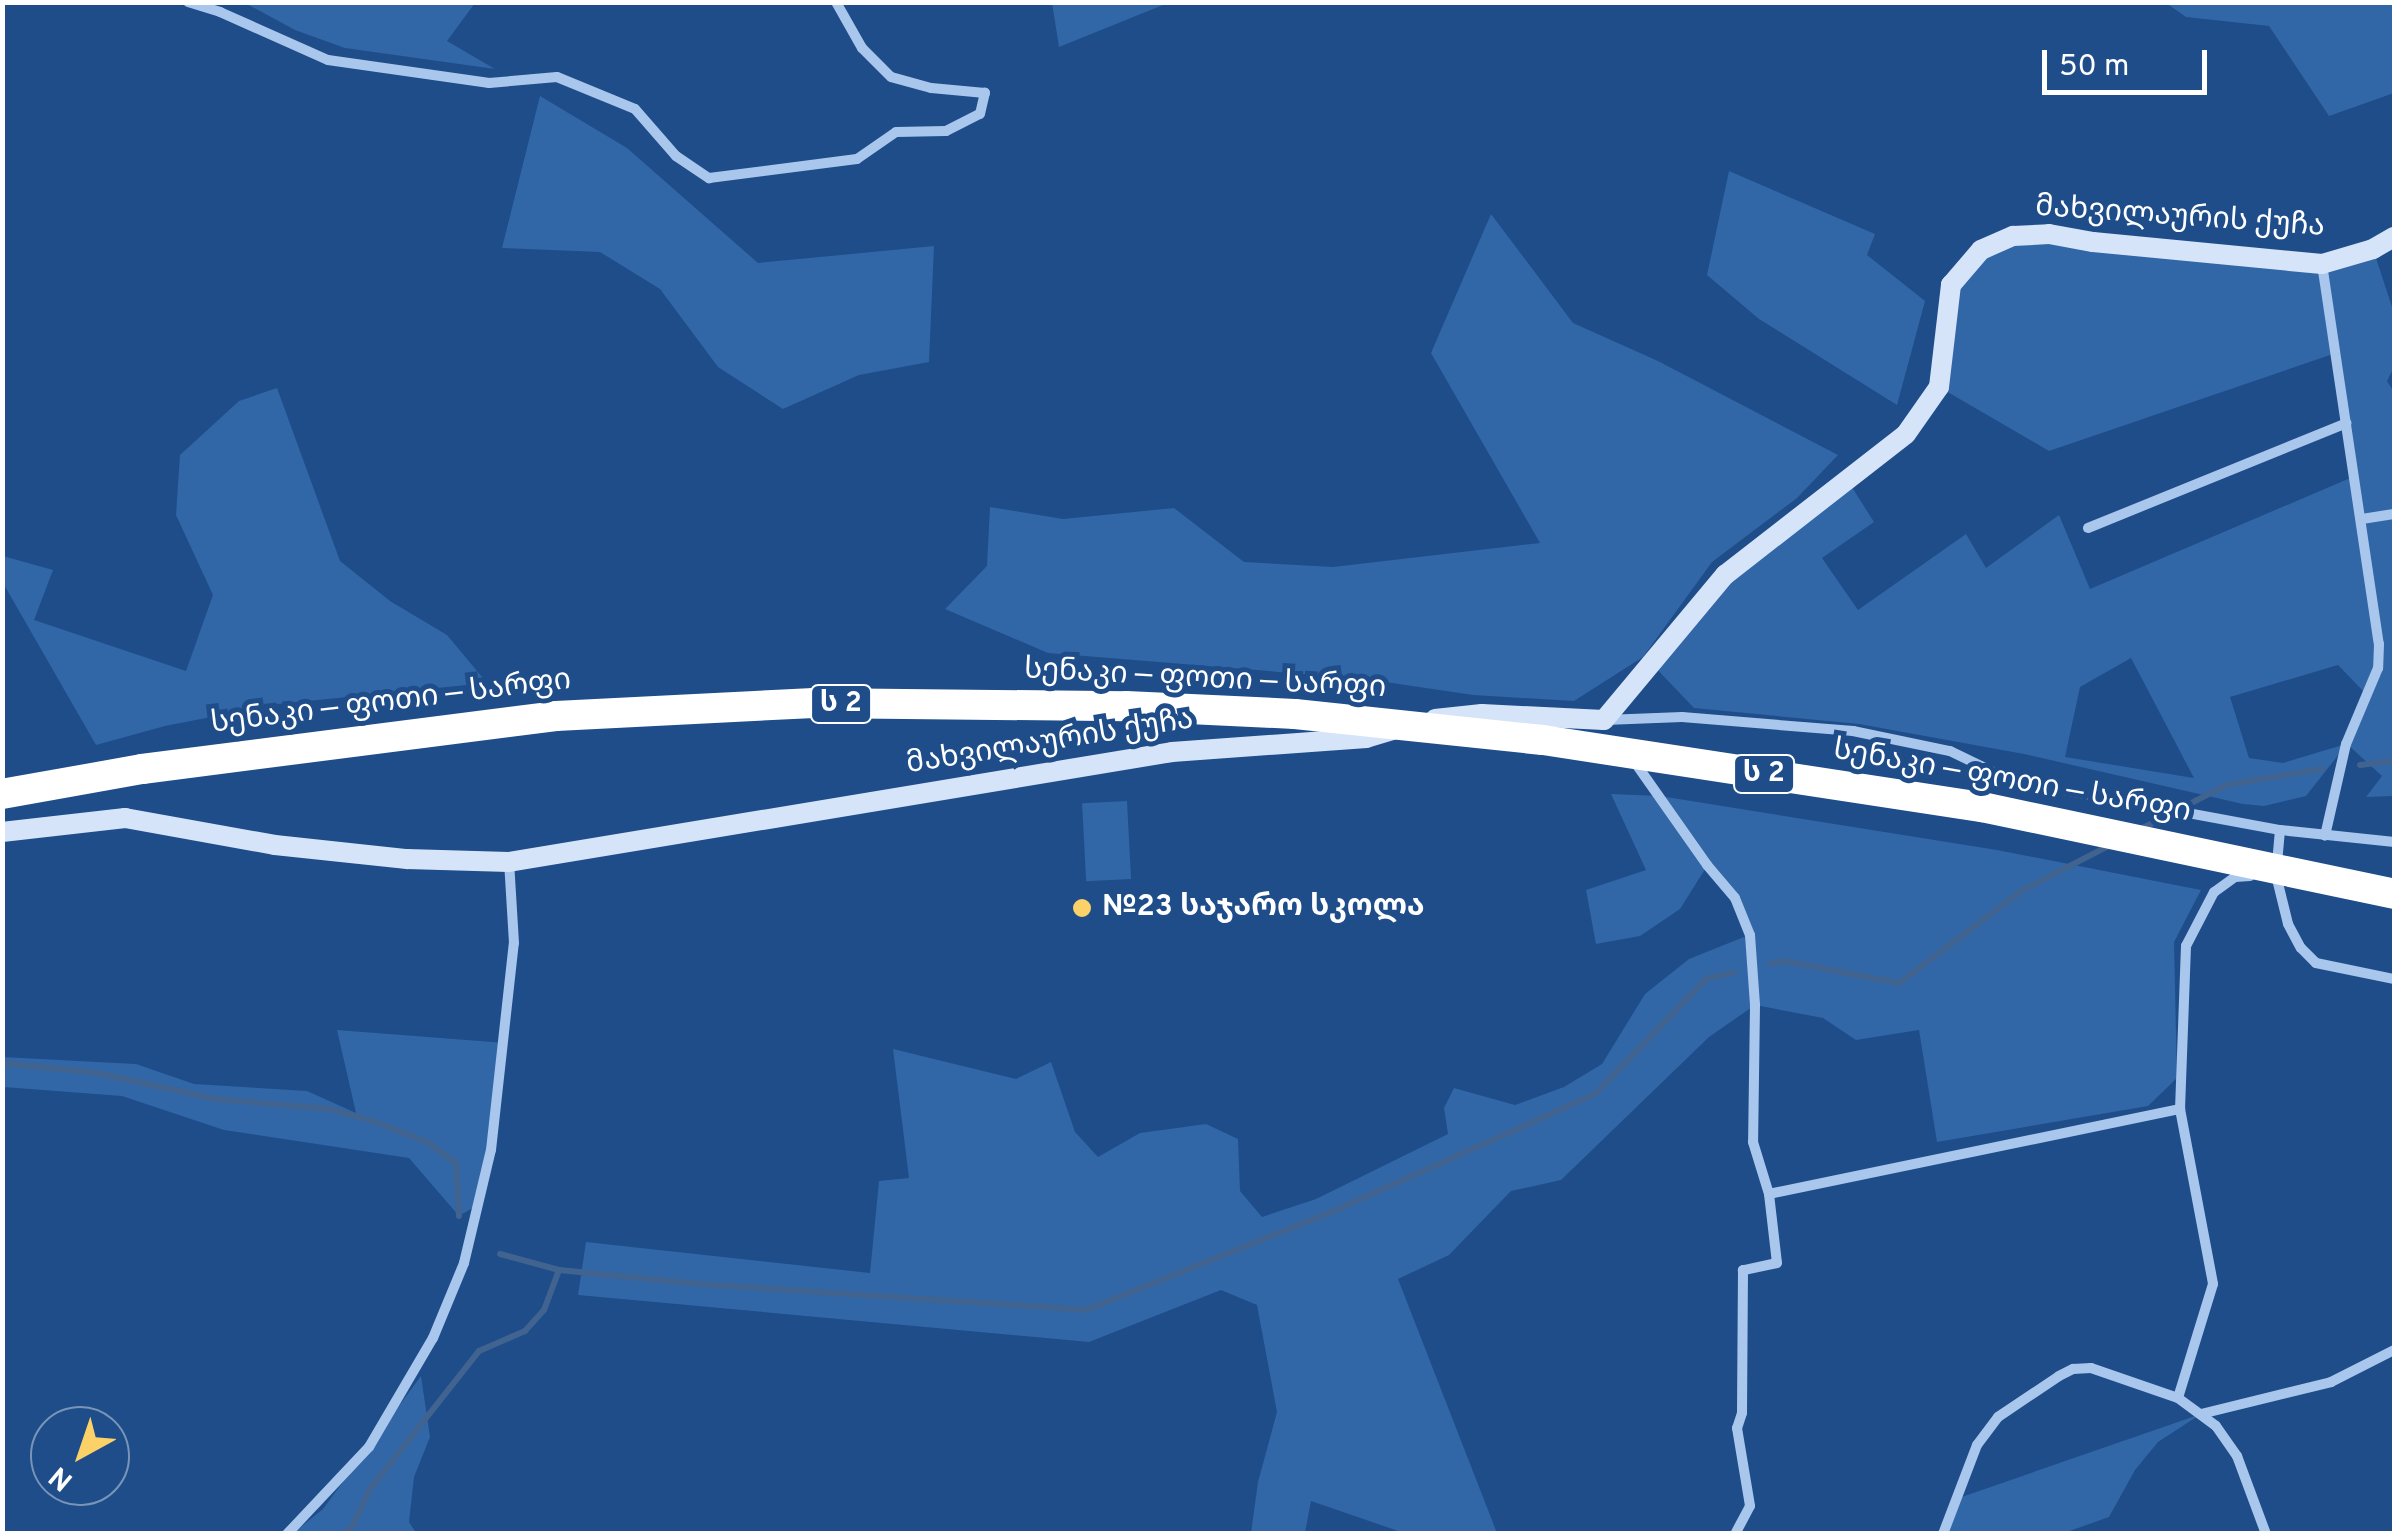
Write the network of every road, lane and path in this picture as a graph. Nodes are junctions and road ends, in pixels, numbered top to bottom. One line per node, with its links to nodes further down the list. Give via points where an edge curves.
1 (188, 2): 2 (street, via 328,60 489,83 557,77 635,109 676,156 709,178 857,160 896,132 946,131 980,114 984,93 891,77 862,48)
2 (836, 2)
3 (2394, 237): 4 (street, მახვილაურის ქუჩა)
4 (2322, 264): 5 (street); 9 (street, მახვილაურის ქუჩა, via 2049,234 2013,236 1981,250 1951,285 1939,388 1906,434 1724,575)
5 (2347, 423): 7 (street); 8 (street)
6 (2394, 514): 7 (street)
7 (2362, 519): 13 (street, via 2378,668 2346,744)
8 (2088, 528)
9 (1604, 720): 11 (street, via 1682,717 1852,731 1950,750 2010,780); 15 (street, მახვილაურის ქუჩა, via 1482,714 1421,721 1366,738 1172,752); 20 (street, via 1736,898 1750,935 1753,1142)
10 (2, 794): 17 (highway, სენაკი — ფოთი — სარფი / ს 2, via 142,769 556,716 814,703 1126,706 1295,714 1543,740 1982,807)
11 (2280, 830): 13 (street); 16 (street)
12 (2, 832): 15 (street, მახვილაურის ქუჩა, via 125,818 294,847)
13 (2325, 836): 14 (street)
14 (2394, 842)
15 (510, 862): 24 (street, via 514,942 491,1150 464,1263 433,1338 369,1447)
16 (2276, 875): 18 (street, via 2288,924 2316,963); 19 (street, via 2235,877 2214,892 2186,946)
17 (2394, 894)
18 (2394, 979)
19 (2180, 1109): 20 (street); 22 (street, via 2212,1284)
20 (1769, 1194): 25 (street, via 1777,1264 1743,1270 1742,1413 1736,1428 1750,1506)
21 (2394, 1350): 23 (street, via 2331,1382)
22 (2178, 1398): 23 (street); 26 (street, via 2091,1368 2059,1376 1998,1416 1976,1445)
23 (2201, 1414): 27 (street, via 2237,1456)
24 (287, 1534)
25 (1735, 1534)
26 (1943, 1534)
27 (2266, 1534)

